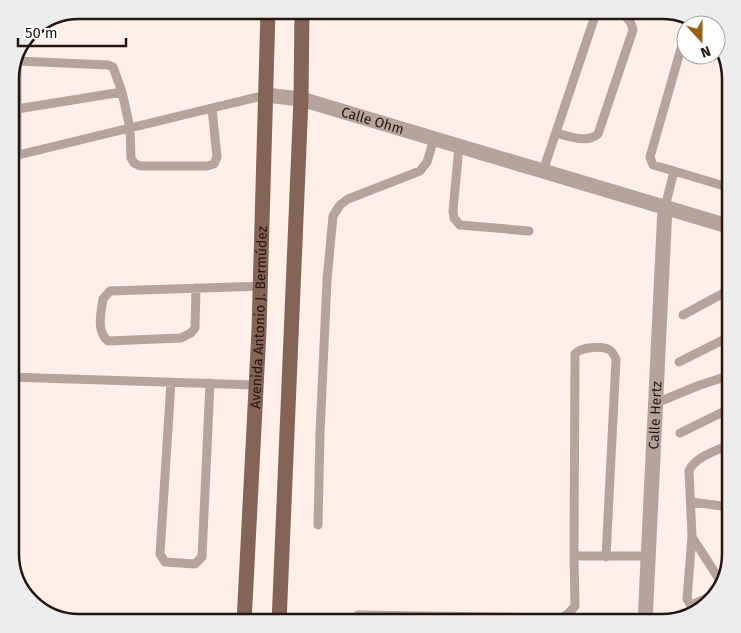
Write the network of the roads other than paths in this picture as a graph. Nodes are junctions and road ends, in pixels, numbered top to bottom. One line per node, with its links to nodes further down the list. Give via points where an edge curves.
1 (268, 19): 8 (main road, Avenida Antonio J. Bermúdez)
2 (302, 19): 9 (main road)
3 (595, 19): 13 (lane)
4 (629, 19): 13 (lane, via 633,30 598,134 584,140)
5 (22, 60): 7 (lane, via 110,66 115,70)
6 (676, 65): 18 (lane, via 650,157 653,165)
7 (122, 92): 11 (lane); 12 (lane)
8 (266, 95): 9 (street, Calle Ohm); 10 (lane, Calle Ohm); 23 (main road, Avenida Antonio J. Bermúdez)
9 (301, 99): 14 (street, Calle Ohm); 48 (main road)
10 (212, 108): 12 (lane, Calle Ohm); 12 (lane, via 217,157 214,164 207,166 140,166 131,158)
11 (19, 109)
12 (130, 128): 16 (lane, Calle Ohm)
13 (556, 133): 17 (lane)
14 (434, 139): 15 (street, Calle Ohm); 40 (lane, via 427,162 420,170 348,199 333,216 320,423)
15 (459, 146): 17 (street, Calle Ohm); 22 (lane, via 454,218 460,225)
16 (19, 155)
17 (543, 171): 20 (street, Calle Ohm)
18 (674, 171): 19 (lane); 20 (lane)
19 (722, 185)
20 (665, 208): 21 (street, Calle Ohm); 34 (street, Calle Hertz)
21 (722, 225)
22 (529, 231)
23 (260, 286): 24 (lane); 33 (main road, Avenida Antonio J. Bermúdez)
24 (196, 288): 24 (lane, via 110,291 102,299 102,334 108,341 185,336 195,328)
25 (722, 294): 26 (lane)
26 (683, 315)
27 (722, 340): 28 (lane)
28 (679, 362)
29 (19, 377): 31 (lane)
30 (722, 379): 34 (lane)
31 (171, 382): 32 (lane); 32 (lane, via 160,554 164,562 195,564 202,557)
32 (210, 383): 33 (lane)
33 (255, 385): 47 (main road, Avenida Antonio J. Bermúdez)
34 (656, 403): 43 (street, Calle Hertz)
35 (722, 412): 36 (lane)
36 (680, 433)
37 (722, 449): 38 (lane, via 692,465)
38 (691, 502): 39 (lane); 41 (lane)
39 (722, 506)
40 (318, 524)
41 (692, 536): 45 (lane); 46 (lane, via 687,598 690,604)
42 (574, 556): 44 (lane); 44 (lane, via 575,354 584,348 592,348 608,349 616,359); 49 (lane, via 575,606)
43 (648, 556): 44 (lane); 50 (street, Calle Hertz)
44 (606, 557)
45 (718, 577)
46 (699, 601)
47 (244, 614)
48 (279, 614)
49 (568, 614)
50 (645, 614)

